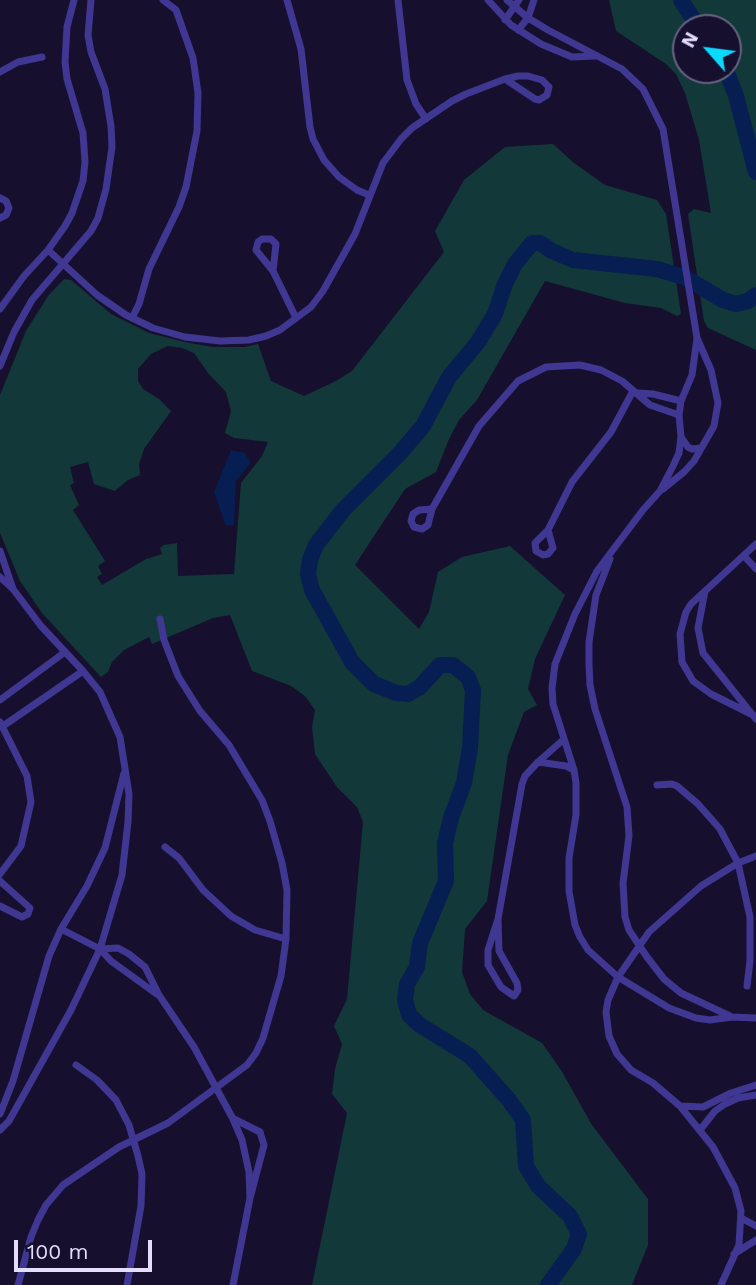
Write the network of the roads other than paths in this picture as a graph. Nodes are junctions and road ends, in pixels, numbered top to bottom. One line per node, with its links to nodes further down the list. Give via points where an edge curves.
1 (74, 0): 21 (street, via 65,62 83,133 85,162 72,213)
2 (91, 0): 22 (street, via 88,35 110,106 112,147 98,218)
3 (163, 0): 25 (street, via 176,10 193,58 197,131 183,197)
4 (287, 0): 18 (street, via 302,49 313,139 339,177)
5 (398, 0): 17 (street, via 407,80)
6 (488, 0): 11 (street)
7 (508, 0): 9 (street)
8 (534, 0): 10 (street)
9 (517, 4): 10 (street); 11 (street)
10 (528, 18): 12 (street); 13 (street)
11 (505, 20): 12 (street)
12 (518, 30): 13 (street, via 557,52)
13 (596, 56): 27 (street, via 633,77 658,116 666,140)
14 (42, 57): 15 (street)
15 (0, 72)
16 (505, 79): 16 (street, via 535,99 544,98 549,91 546,83 535,77); 17 (street, via 466,94)
17 (426, 119): 18 (street, via 391,150)
18 (369, 195): 26 (street, via 331,279 311,307)
19 (0, 198): 20 (street, via 9,208)
20 (0, 218)
21 (48, 250): 22 (street); 24 (street)
22 (63, 264): 25 (street, via 97,296); 28 (street, via 32,300)
23 (273, 271): 26 (street)
24 (0, 309)
25 (132, 318): 26 (street, via 185,337 234,342 266,336)
26 (296, 318)
27 (697, 338): 29 (street); 30 (street)
28 (1, 363)
29 (692, 375): 30 (street, via 702,370); 32 (street)
30 (714, 379): 35 (street, via 717,415)
31 (636, 392): 32 (street); 33 (street, via 650,405); 37 (street, via 590,366 558,365 518,381 479,426); 38 (street, via 572,482)
32 (681, 401): 33 (street)
33 (679, 415): 34 (street)
34 (681, 437): 35 (street, via 692,449); 36 (street, via 679,453)
35 (702, 447): 36 (street, via 684,472)
36 (660, 491): 40 (street)
37 (432, 509)
38 (548, 530)
39 (756, 544): 42 (street)
40 (614, 548): 53 (street, via 575,614 555,664 553,704); 67 (street, via 596,595 589,642 590,685 627,807 629,850 623,900 629,930)
41 (0, 551): 45 (street)
42 (744, 556): 43 (street); 46 (street)
43 (756, 569)
44 (0, 578): 45 (street)
45 (13, 589): 48 (street)
46 (705, 591): 51 (street, via 698,628 703,653); 51 (street, via 682,622 682,662 699,687)
47 (160, 619): 66 (street, via 178,676 229,745 262,800 287,890)
48 (65, 652): 49 (street); 50 (street)
49 (83, 671): 52 (street); 56 (street, via 115,722)
50 (0, 700)
51 (754, 717)
52 (2, 724): 61 (street, via 27,776 31,802 21,846)
53 (564, 739): 54 (street); 55 (street)
54 (538, 762): 55 (street); 64 (street, via 522,784)
55 (574, 770): 69 (street, via 571,909 588,950)
56 (124, 772): 65 (street, via 105,848); 68 (street, via 129,794 126,849)
57 (657, 785): 60 (street, via 677,786 698,804 720,829)
58 (165, 847): 66 (street, via 231,916 255,930)
59 (756, 856): 60 (street)
60 (738, 863): 67 (street, via 682,901); 70 (street, via 750,917)
61 (0, 874)
62 (0, 881): 63 (street, via 30,908 22,917)
63 (0, 906)
64 (498, 919): 64 (street, via 488,965 500,987 514,996 517,983 499,951)
65 (61, 929): 68 (street); 79 (street)
66 (286, 939): 76 (street, via 281,976 256,1053)
67 (639, 945): 69 (street); 73 (street, via 672,986)
68 (100, 949): 71 (street); 71 (street, via 118,948 137,960); 81 (street, via 71,1010)
69 (618, 977): 73 (street, via 682,1014 709,1020); 78 (street, via 606,1012 612,1046 631,1070)
70 (747, 986)
71 (159, 995): 76 (street)
72 (754, 1016): 73 (street)
73 (732, 1017)
74 (76, 1065): 83 (street, via 116,1100)
75 (756, 1085): 78 (street, via 703,1107)
76 (216, 1089): 80 (street); 83 (street, via 168,1123)
77 (756, 1096): 82 (street, via 725,1104)
78 (680, 1105): 82 (street)
79 (0, 1114)
80 (233, 1119): 84 (street, via 247,1158); 84 (street, via 260,1132 263,1139)
81 (0, 1130)
82 (700, 1130): 85 (street, via 735,1188)
83 (134, 1140): 89 (street, via 97,1160 54,1194 31,1237); 90 (street, via 142,1190)
84 (250, 1198): 91 (street)
85 (741, 1218): 86 (street); 88 (street, via 739,1245)
86 (756, 1226)
87 (756, 1240): 88 (street)
88 (733, 1254): 92 (street)
89 (18, 1285)
90 (127, 1285)
91 (233, 1285)
92 (721, 1285)

